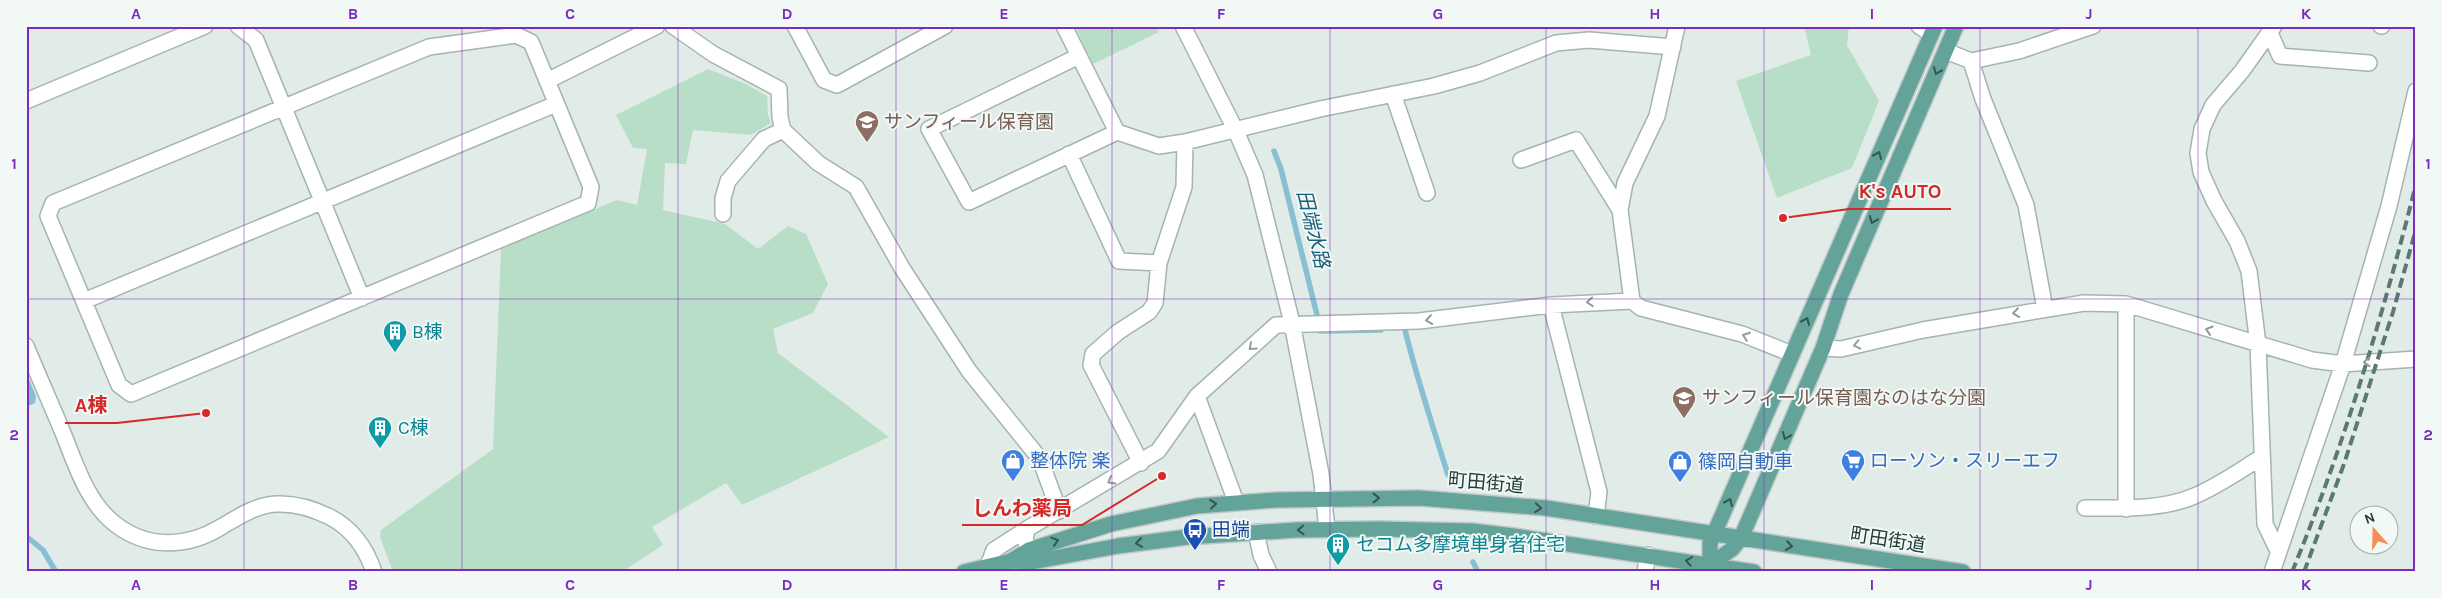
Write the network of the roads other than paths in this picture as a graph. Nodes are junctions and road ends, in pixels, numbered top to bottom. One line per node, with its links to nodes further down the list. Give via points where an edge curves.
1 (205, 26): 22 (street)
2 (238, 26): 24 (street, via 256,40)
3 (657, 26): 19 (street)
4 (673, 26): 25 (street, via 713,54 779,89)
5 (795, 26): 6 (street, via 824,80 837,85)
6 (945, 26)
7 (1064, 26): 16 (street)
8 (1183, 26): 26 (street)
9 (1677, 26): 14 (street)
10 (1956, 26): 15 (main road)
11 (2093, 26): 17 (street, via 2019,51)
12 (1928, 29): 46 (main road, one-way to 12)
13 (2272, 30): 18 (street, via 2280,56); 43 (street, via 2213,105 2202,129 2198,153 2201,172 2249,271)
14 (1673, 47): 21 (street, via 1589,40 1556,43 1480,73); 33 (street, via 1657,116 1625,183)
15 (1946, 51): 17 (street); 45 (main road, one-way to 45, via 1841,294)
16 (1079, 56): 27 (street); 29 (street, via 929,130 969,202)
17 (1971, 61): 41 (street, via 2026,205)
18 (2369, 63)
19 (547, 81): 23 (street); 24 (street, via 531,42 516,35 429,47)
20 (2416, 91): 48 (street, via 2389,206)
21 (1393, 94): 26 (street); 31 (street)
22 (26, 101)
23 (556, 104): 32 (street); 36 (street, via 591,187 588,203)
24 (284, 107): 32 (street); 37 (street, via 53,203 48,216)
25 (783, 130): 34 (street, via 764,139 728,181); 56 (street, via 818,163 856,187 902,268 969,371 1040,459)
26 (1236, 131): 28 (street); 42 (street, via 1255,175)
27 (1116, 132): 28 (street, via 1159,146); 29 (street)
28 (1185, 142): 35 (street, via 1184,187)
29 (1069, 154): 35 (street, via 1120,261)
30 (1521, 160): 33 (street, via 1576,140)
31 (1427, 193)
32 (323, 202): 36 (street); 37 (street)
33 (1620, 210): 38 (street)
34 (723, 214)
35 (1159, 263): 51 (street, via 1155,303 1149,312 1118,332 1093,354 1091,365)
36 (362, 298): 37 (street, via 132,394 119,385)
37 (84, 301)
38 (1632, 301): 40 (street, one-way to 40); 46 (street, one-way to 38, via 1742,334 1641,308)
39 (2126, 304): 41 (street, via 2084,303); 43 (street, one-way to 39); 55 (street)
40 (1551, 305): 42 (street, one-way to 42, via 1419,321); 57 (street, via 1599,492)
41 (2045, 309): 45 (street, one-way to 45, via 1932,328 1841,349)
42 (1292, 323): 49 (street, one-way to 49, via 1276,325); 52 (street)
43 (2258, 345): 48 (street, via 2312,360); 50 (street)
44 (26, 346): 69 (street, via 96,504 114,523 132,535 152,542 177,543 203,537 254,509 275,504 296,505 319,511 340,522 359,541)
45 (1823, 348): 62 (main road, one-way to 62)
46 (1792, 354): 61 (main road, one-way to 46)
47 (2416, 359): 48 (street, one-way to 48)
48 (2343, 364): 64 (street)
49 (1197, 396): 51 (street, via 1158,451); 53 (street)
50 (2262, 457): 55 (street, via 2190,498); 64 (street, via 2265,524)
51 (1142, 463): 56 (street, one-way to 56)
52 (1324, 498): 53 (main road, 町田街道); 57 (main road, 町田街道, one-way to 57, via 1473,501); 58 (street)
53 (1236, 502): 63 (main road, 町田街道, one-way to 53, via 1153,514)
54 (2085, 508): 55 (street)
55 (2126, 509)
56 (1059, 512): 59 (street)
57 (1596, 516): 61 (main road, 町田街道)
58 (1327, 529): 60 (main road, 町田街道, one-way to 60); 65 (main road, 町田街道, via 1472,531)
59 (1027, 530): 63 (street, via 1025,540); 66 (street, via 994,550)
60 (1256, 532): 67 (main road, 町田街道, one-way to 67, via 1150,542); 71 (street, via 1260,555)
61 (1714, 534): 62 (main road, 町田街道); 68 (main road)
62 (1741, 538): 68 (main road); 74 (main road, 町田街道, one-way to 74)
63 (1029, 550): 67 (main road, 町田街道)
64 (2278, 551): 75 (street)
65 (1648, 555): 68 (main road, 町田街道, one-way to 65); 72 (street)
66 (988, 566): 67 (main road, 町田街道); 70 (main road, 町田街道)
67 (1014, 566)
68 (1708, 568): 73 (main road, 町田街道)
69 (374, 572)
70 (964, 572)
71 (1269, 572)
72 (1645, 572)
73 (1754, 572)
74 (1963, 572)
75 (2272, 572)

